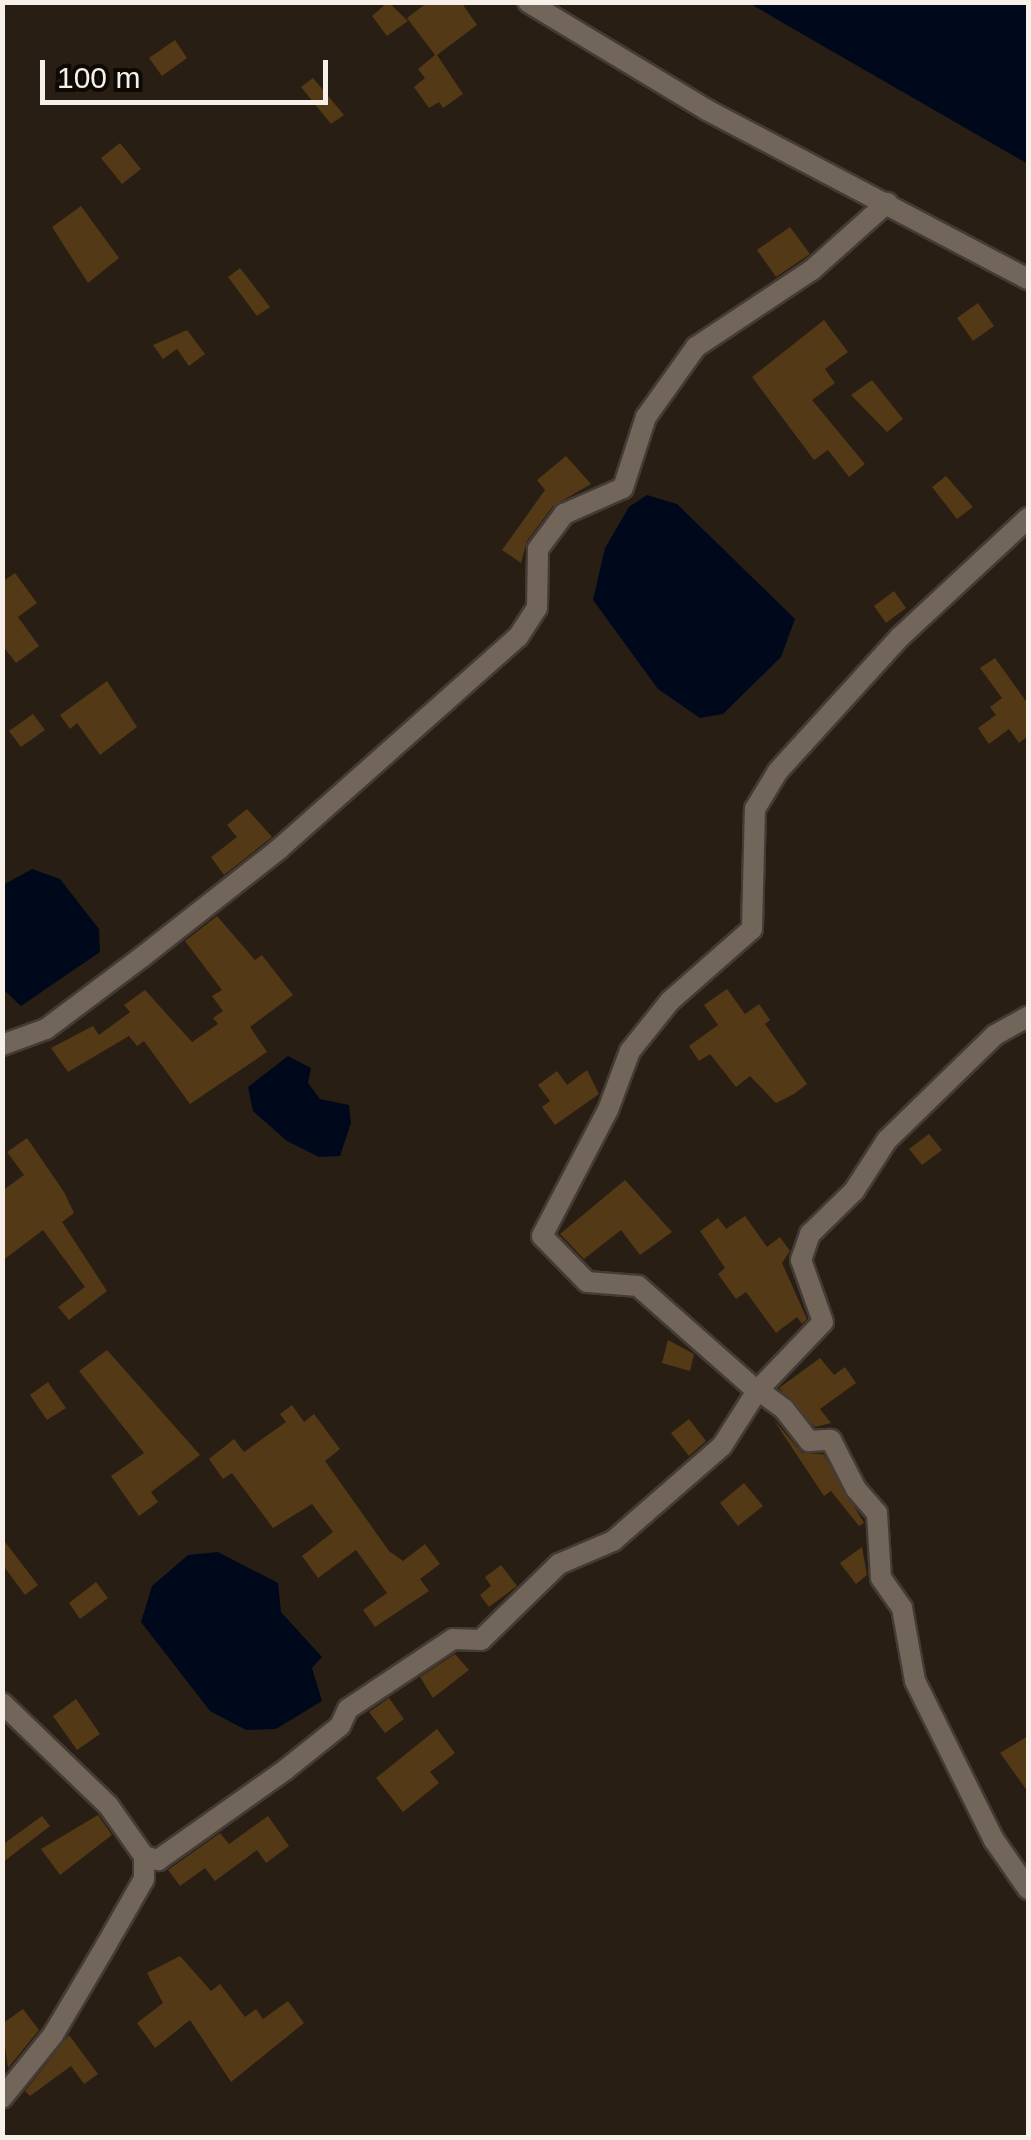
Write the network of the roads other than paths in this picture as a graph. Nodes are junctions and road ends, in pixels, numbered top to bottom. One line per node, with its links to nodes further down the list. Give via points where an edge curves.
1 (528, 2): 2 (street, via 706,110)
2 (887, 203): 3 (street); 6 (street, via 812,270 696,347 646,417 623,488 564,514 538,549 537,608 518,637 279,849 46,1029)
3 (1028, 279)
4 (1028, 518): 7 (street, via 900,638 778,771 755,809 752,929 670,1001 630,1052 608,1110 542,1236 587,1282 638,1286)
5 (1028, 1017): 7 (street, via 995,1035 887,1140 854,1192 810,1234 801,1260 823,1322)
6 (2, 1045)
7 (758, 1390): 9 (street, via 722,1446 613,1542 558,1564 482,1640 453,1639 348,1709 340,1726 158,1860); 10 (street, via 809,1441 831,1440 856,1490 877,1512 882,1578 902,1608 915,1681 994,1840)
8 (2, 1703): 9 (street, via 108,1806)
9 (144, 1856): 11 (street, via 144,1879 101,1954)
10 (1028, 1890)
11 (2, 2098)

